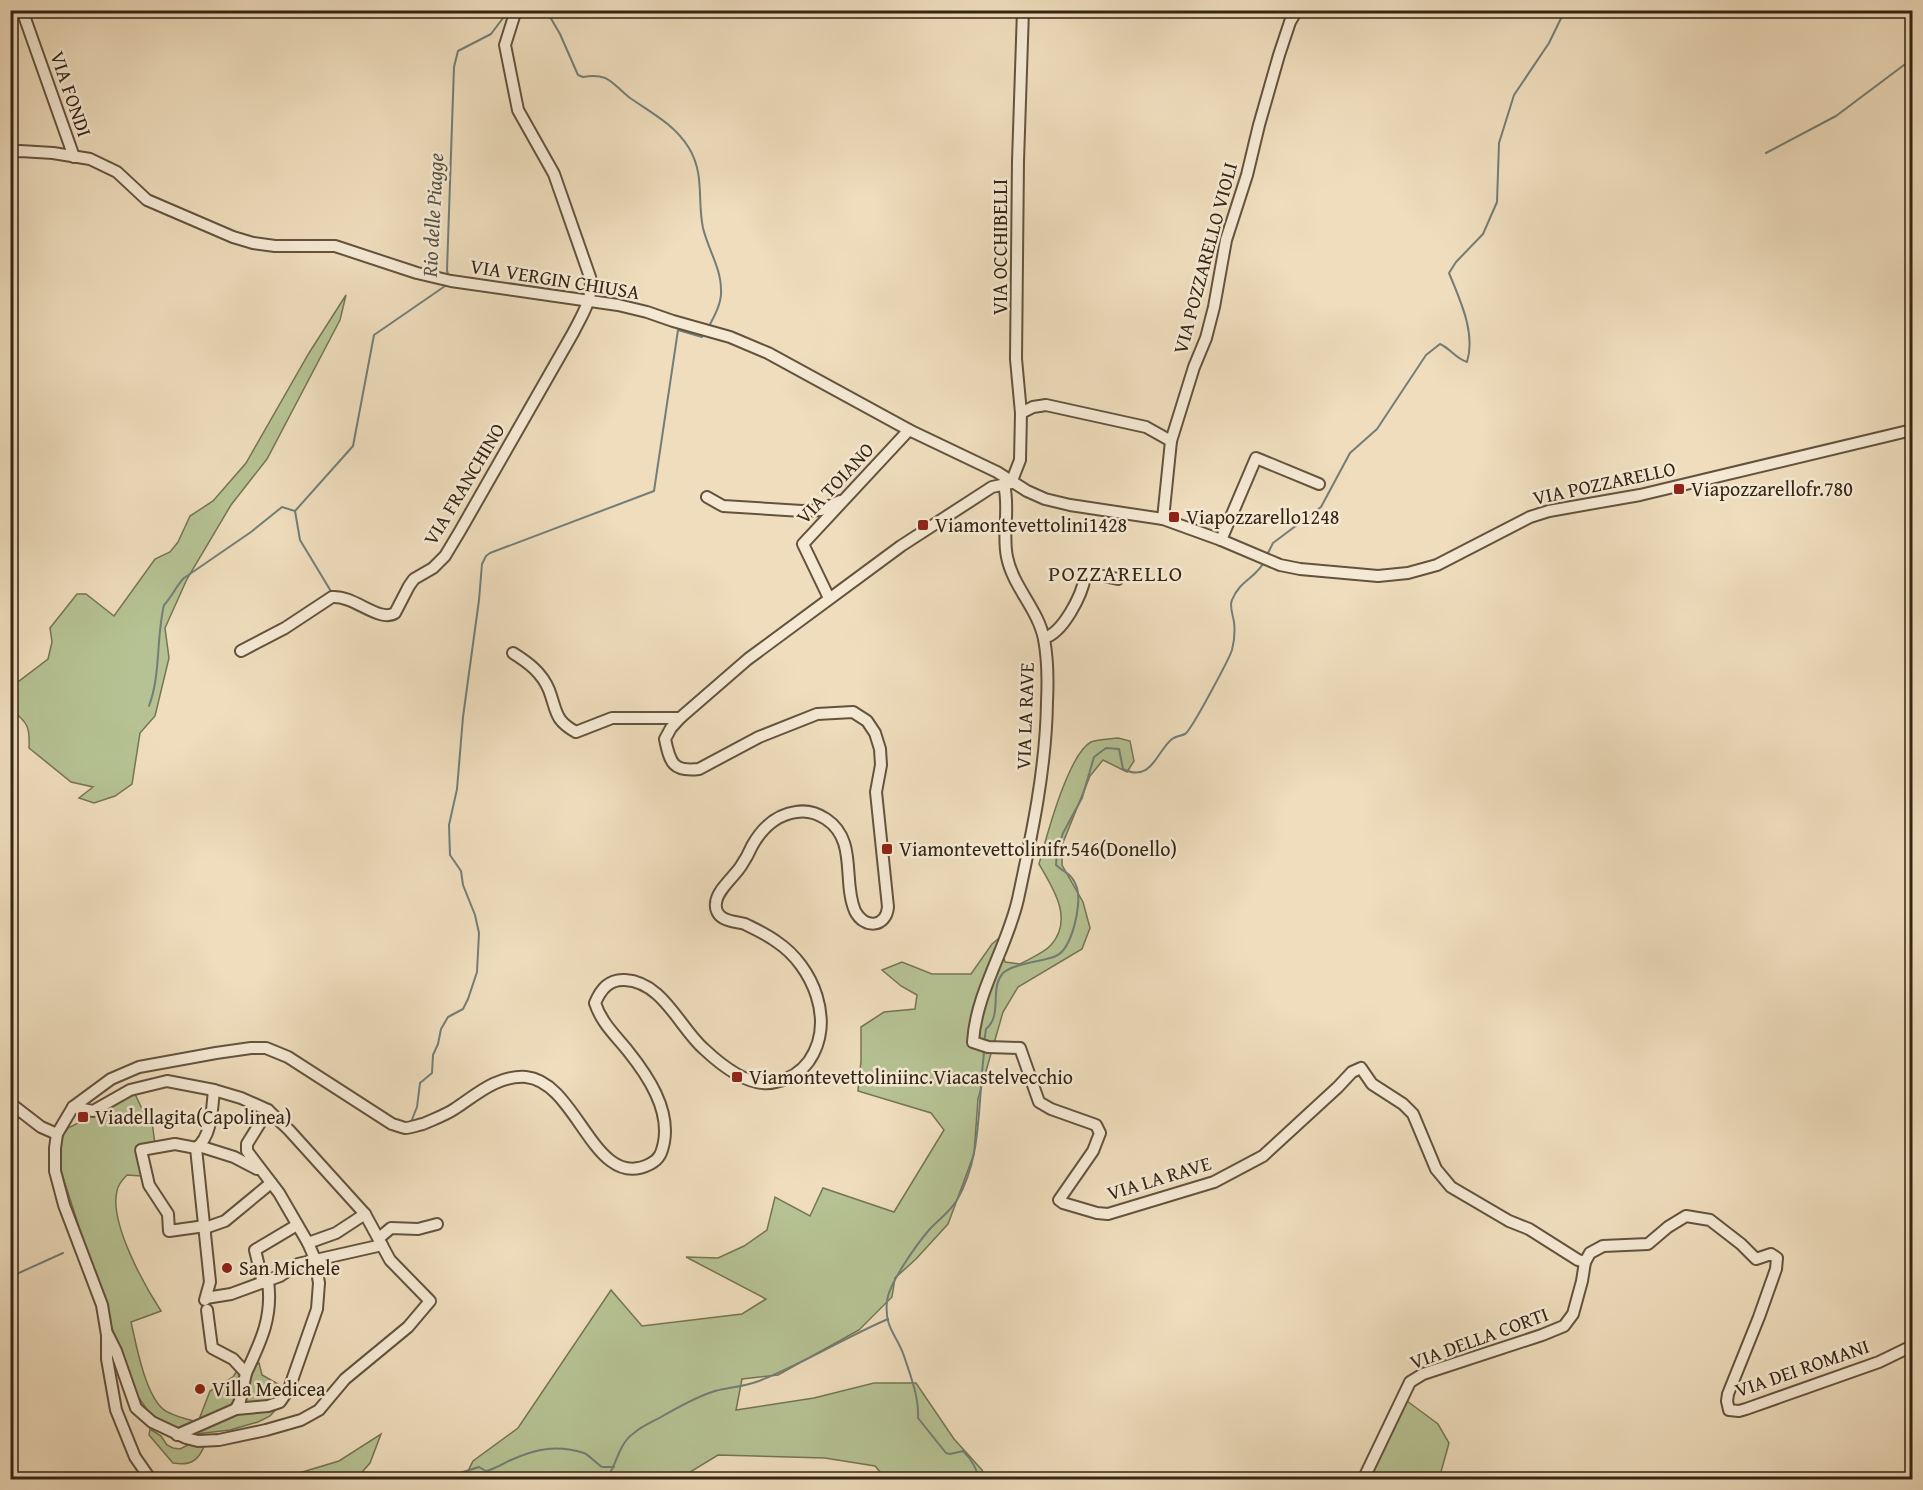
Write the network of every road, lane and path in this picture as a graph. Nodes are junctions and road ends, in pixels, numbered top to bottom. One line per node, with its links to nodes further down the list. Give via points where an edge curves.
1 (22, 10): 6 (street, VIA FONDI)
2 (516, 10): 7 (street, via 505,45 518,110 554,174 590,277)
3 (1023, 10): 8 (street, VIA OCCHIBELLI, via 1016,359)
4 (1297, 10): 11 (street, VIA POZZARELLO VIOLI, via 1270,85 1226,240 1206,338)
5 (10, 153): 6 (street, VIA VERGIN CHIUSA)
6 (74, 157): 7 (street, VIA VERGIN CHIUSA, via 90,159 117,172 147,200 253,243 335,246 451,281)
7 (589, 301): 9 (street, VIA VERGIN CHIUSA, via 647,312 750,344); 21 (street, VIA FRANCHINO, via 445,556 409,586 395,614 384,616 342,596 329,599)
8 (1021, 413): 11 (street, via 1046,405 1146,427); 12 (street, VIA OCCHIBELLI, via 1020,460 1016,475)
9 (909, 430): 12 (street, VIA VERGIN CHIUSA, via 997,472); 15 (street, VIA TOIANO)
10 (1912, 430): 17 (street, VIA POZZARELLO, via 1640,495 1549,511 1437,564 1408,573 1378,576 1300,569)
11 (1171, 441): 16 (street, VIA POZZARELLO VIOLI)
12 (1008, 484): 16 (street, VIA VERGIN CHIUSA, via 1045,499); 19 (street, via 992,487); 20 (street, VIA LA RAVE, via 1006,555)
13 (1319, 484): 17 (street, via 1257,458)
14 (707, 497): 15 (street, via 723,506 802,511 821,510)
15 (846, 498): 19 (street, VIA TOIANO, via 803,544)
16 (1163, 519): 17 (street, VIA POZZARELLO)
17 (1221, 540)
18 (1118, 579): 20 (street, via 1093,574 1085,577 1078,601 1053,635)
19 (829, 598): 23 (street, via 748,659)
20 (1044, 638): 39 (street, VIA LA RAVE, via 1047,724 1039,798 1017,902 985,991 973,1039 977,1045 1020,1048 1039,1102 1099,1128 1093,1151 1060,1197 1061,1202 1097,1213 1114,1213 1214,1182 1268,1152 1352,1072 1361,1068 1372,1084 1413,1114 1436,1169 1451,1187)
21 (241, 651)
22 (513, 653): 23 (street, via 533,666 548,688 557,717 576,732 612,718)
23 (680, 718): 26 (street, via 665,739 672,763 688,770 699,769 759,737 817,714 853,712 875,732 880,749 876,792 888,907 882,921 867,924 855,910 842,836 832,823 802,810 787,813 760,832 716,903 717,912 724,919 745,924 786,948 811,981 821,1022 817,1044 804,1067 789,1078 757,1082 724,1066 692,1039 658,995 647,986 619,980 600,991 595,1002 599,1015 661,1103 666,1130 661,1154 655,1162 636,1169 622,1168 606,1159 569,1108 553,1092 526,1077 496,1082 442,1116 406,1128 392,1124 288,1057 266,1048 139,1067 111,1079)
24 (214, 1090): 26 (street, via 166,1081 130,1090 93,1112); 27 (street); 29 (street, via 206,1135)
25 (10, 1103): 28 (street)
26 (73, 1107): 28 (street)
27 (268, 1110): 30 (street, via 247,1144 248,1155); 32 (street)
28 (57, 1134): 42 (street, via 55,1171 102,1305)
29 (198, 1147): 30 (street); 35 (street); 35 (street, via 175,1144 141,1150 149,1185 168,1214 169,1231)
30 (260, 1169): 31 (street)
31 (271, 1183): 34 (street); 35 (street, via 225,1221)
32 (365, 1214): 36 (street); 37 (street, via 336,1233)
33 (436, 1224): 36 (street, via 418,1229 392,1228)
34 (297, 1225): 37 (street); 40 (street, via 255,1250)
35 (205, 1230): 41 (street, via 210,1282)
36 (381, 1241): 38 (street); 46 (street, via 390,1260 430,1301 408,1327 345,1379 319,1410 302,1420 219,1440 198,1441)
37 (308, 1243): 38 (street)
38 (315, 1259): 40 (street); 45 (street, via 319,1283 317,1309 289,1389 280,1402)
39 (1585, 1262): 43 (street, VIA DEI ROMANI, via 1590,1253 1603,1246 1648,1244 1686,1216 1710,1220 1756,1259 1774,1255 1776,1269 1728,1394 1727,1407 1734,1411 1879,1362); 48 (street, VIA DELLA CORTI, via 1573,1314 1564,1326 1423,1374 1410,1382)
40 (266, 1282): 41 (street); 44 (street, via 271,1300 265,1328)
41 (206, 1303): 44 (street, via 212,1348 233,1359)
42 (107, 1335): 46 (street, via 136,1408); 47 (street, via 106,1359 116,1410 135,1457)
43 (1912, 1346)
44 (246, 1373): 45 (street)
45 (236, 1409): 46 (street)
46 (177, 1435)
47 (151, 1479)
48 (1363, 1479)

